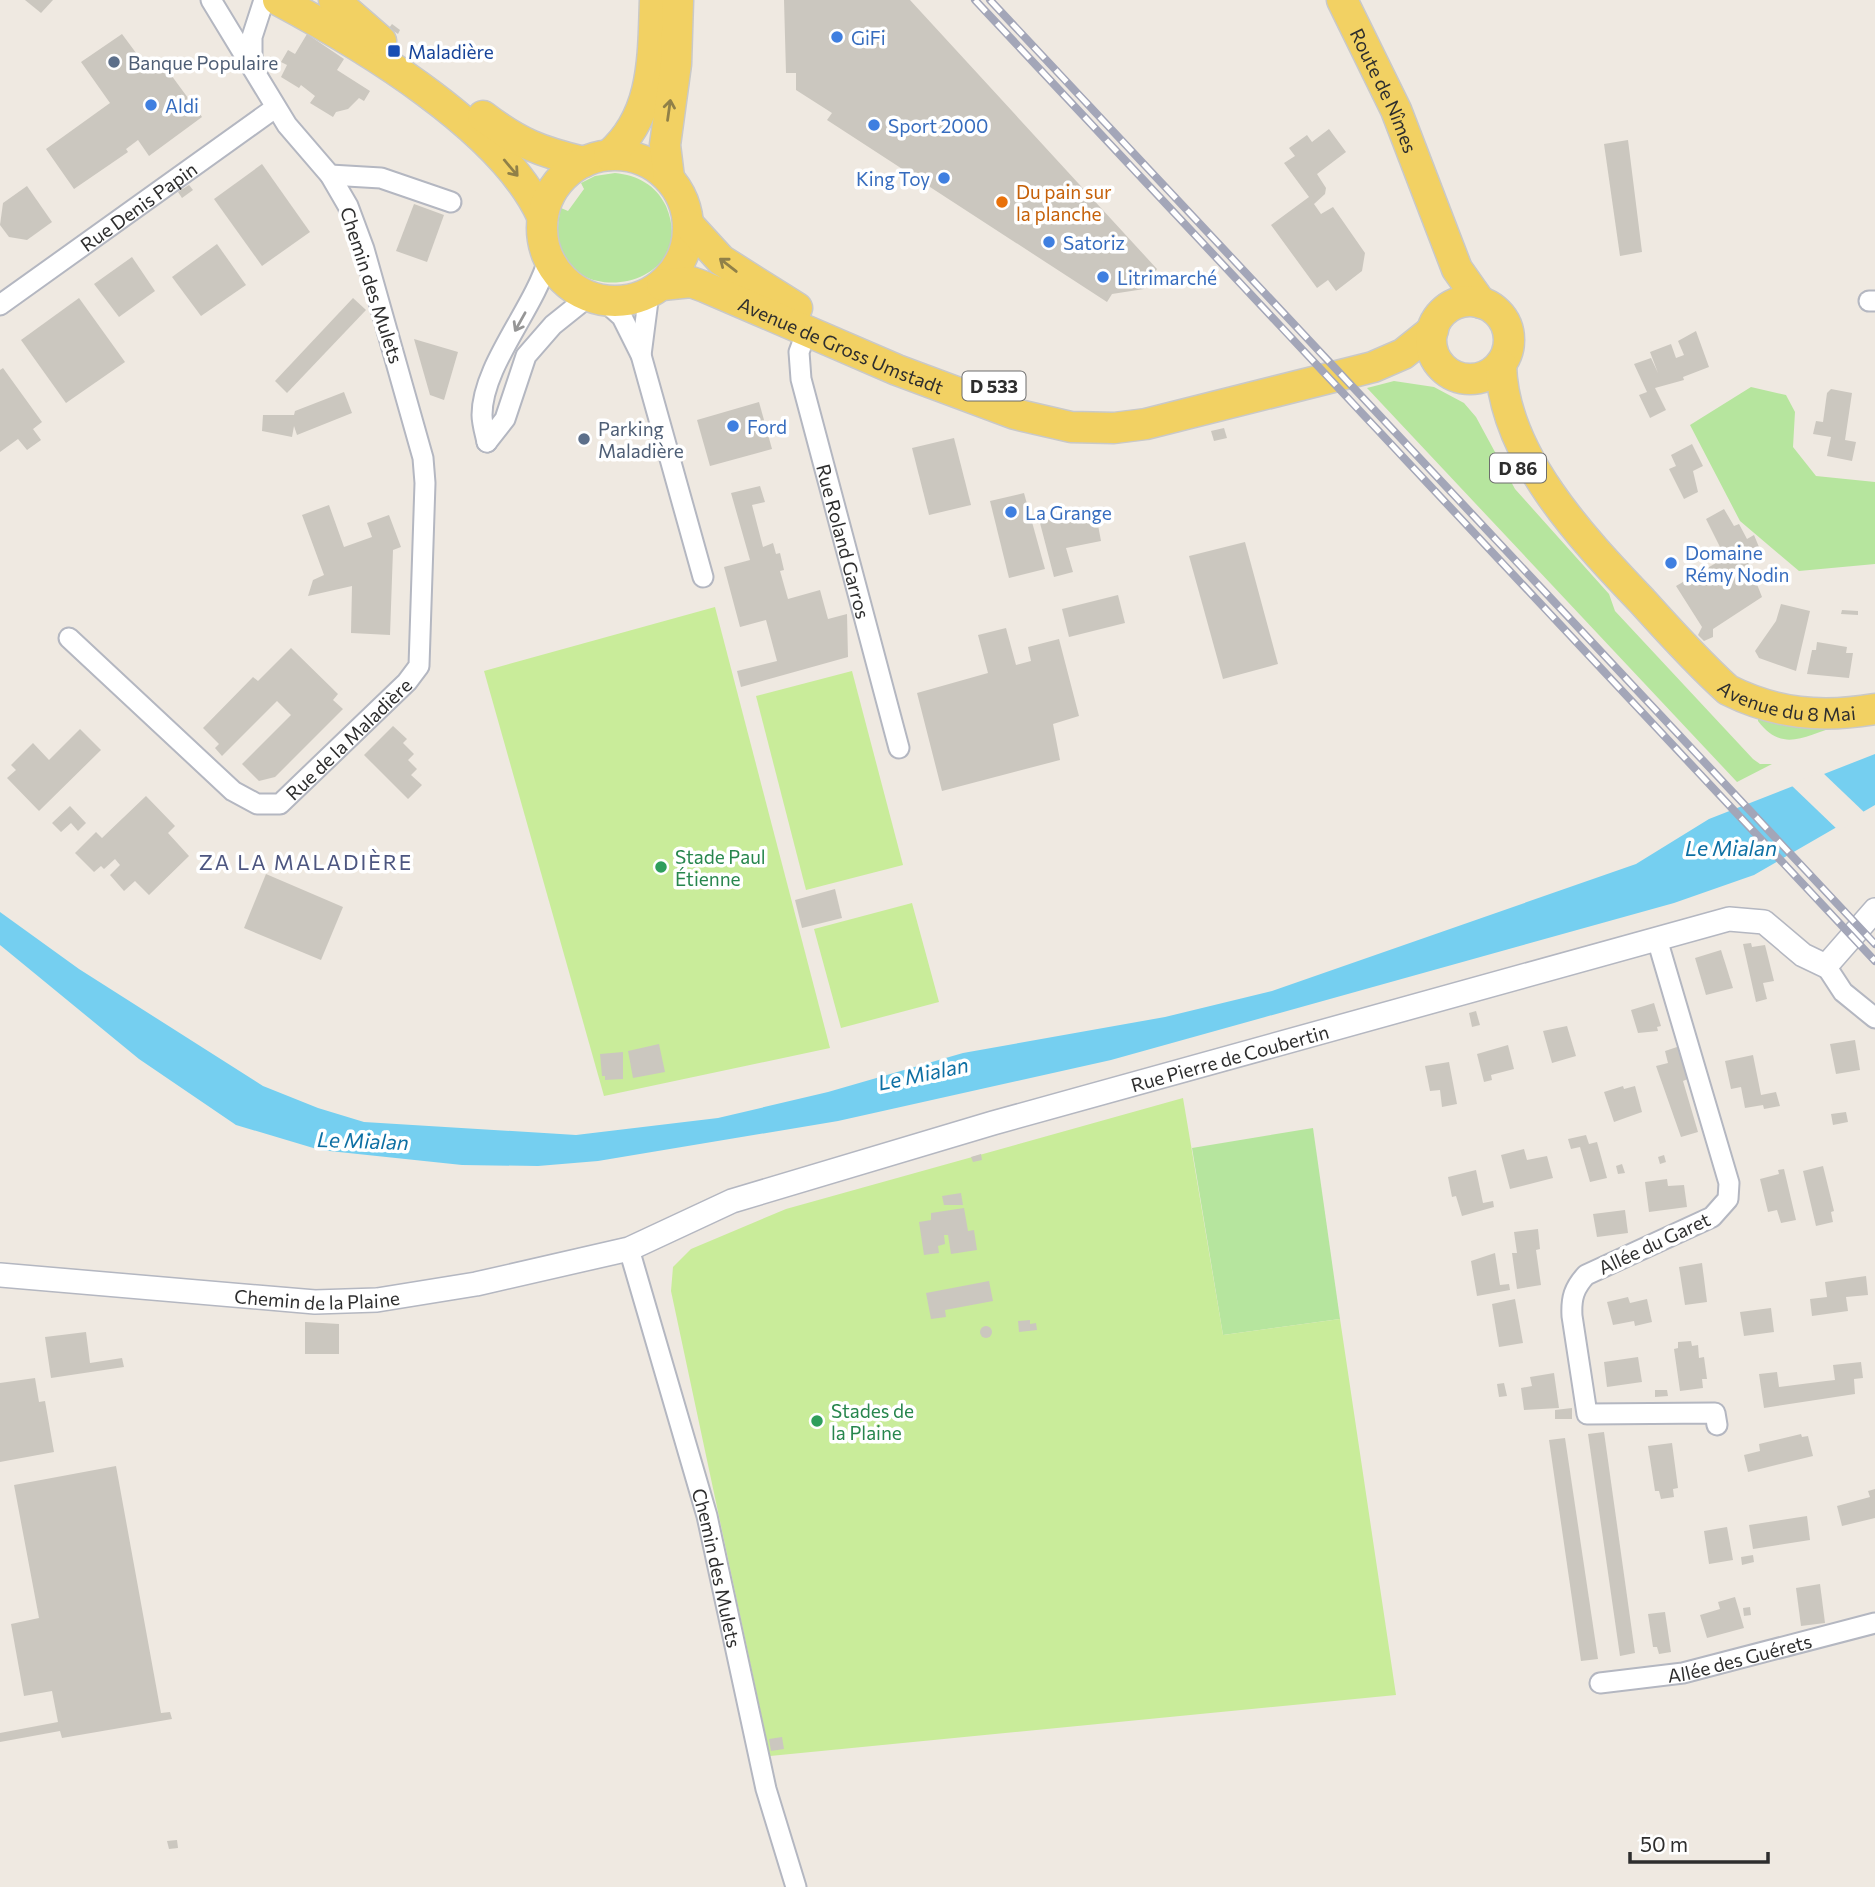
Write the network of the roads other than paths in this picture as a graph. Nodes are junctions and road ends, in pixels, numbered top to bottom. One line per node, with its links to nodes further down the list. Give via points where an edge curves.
1 (211, 0): 8 (street, Chemin des Mulets)
2 (264, 0): 8 (street, Chemin des Mulets, via 252,37)
3 (278, 0): 15 (main road, one-way to 15, via 332,30 473,128 521,180)
4 (334, 0): 10 (main road, via 351,18 517,141 536,150)
5 (655, 0): 10 (main road, via 649,90 632,131)
6 (678, 0): 12 (main road, one-way to 6, via 665,145 676,64)
7 (1342, 0): 13 (main road, Route de Nîmes, via 1396,110)
8 (253, 72): 9 (street, Chemin des Mulets)
9 (275, 108): 11 (street, Chemin des Mulets); 21 (street, Rue Denis Papin)
10 (596, 158): 12 (main road, via 641,160); 15 (main road, via 556,184)
11 (330, 175): 14 (street, via 381,178); 29 (street, Chemin des Mulets, via 364,249 423,458)
12 (669, 178): 16 (main road, via 682,200)
13 (1422, 182): 20 (main road, Route de Nîmes, via 1457,269); 22 (main road, Route de Nîmes, via 1439,261)
14 (451, 202)
15 (542, 216): 17 (main road)
16 (688, 225): 18 (main road, via 682,258); 28 (main road, Avenue de Gross Umstadt / D 533, one-way to 16, via 1114,410 1077,408 1016,394 809,315 741,276)
17 (548, 260): 19 (main road, via 572,288); 19 (street, one-way to 19, via 539,287 491,379 482,414 487,442 505,419 526,356 553,325)
18 (655, 289): 19 (main road, via 620,302); 23 (main road, Avenue de Gross Umstadt / D 533, via 691,282); 24 (street)
19 (596, 299): 24 (street, via 622,317)
20 (1481, 303): 22 (main road, via 1460,303); 25 (main road, via 1494,309 1507,325 1509,346)
21 (1, 304)
22 (1437, 322): 26 (main road, Avenue de Gross Umstadt / D 533, via 1403,354); 27 (main road, via 1432,347)
23 (806, 332): 28 (main road, Avenue de Gross Umstadt / D 533, via 1043,422 1124,427); 36 (street, Rue Roland Garros, via 799,352 801,379)
24 (641, 355): 31 (street)
25 (1501, 365): 27 (main road, via 1489,375); 30 (main road, D 86, via 1505,400 1529,456)
26 (1373, 368): 27 (main road, Avenue de Gross Umstadt / D 533); 28 (main road, Avenue de Gross Umstadt / D 533)
27 (1454, 374): 30 (main road, D 86, via 1481,399 1537,495)
28 (1227, 404)
29 (425, 483): 32 (street, Rue de la Maladière, via 419,666 281,804 257,804 233,791)
30 (1588, 544): 33 (main road, Avenue du 8 Mai / D 86)
31 (703, 578)
32 (69, 638)
33 (1709, 669): 34 (main road, Avenue du 8 Mai / D 86, via 1787,694 1817,697); 35 (main road, Avenue du 8 Mai / D 86, via 1728,690 1754,704 1786,712)
34 (1875, 691)
35 (1875, 709)
36 (899, 748)
37 (1875, 910): 39 (street)
38 (1657, 939): 39 (street, Rue Pierre de Coubertin, via 1729,919 1764,922 1803,955); 41 (street, Rue Pierre de Coubertin, via 732,1200); 43 (street, Allée du Garet, via 1728,1183 1728,1199 1712,1217 1586,1275 1576,1286 1572,1316 1587,1414 1715,1413)
39 (1826, 966): 40 (street, via 1843,992)
40 (1875, 1018)
41 (629, 1249): 42 (street, Chemin de la Plaine, via 476,1284 377,1300 315,1303); 46 (street, Chemin des Mulets, via 708,1516 766,1789)
42 (0, 1275)
43 (1717, 1425)
44 (1875, 1623): 45 (street, Allée des Guérets, via 1683,1674)
45 (1600, 1682)
46 (796, 1887)

